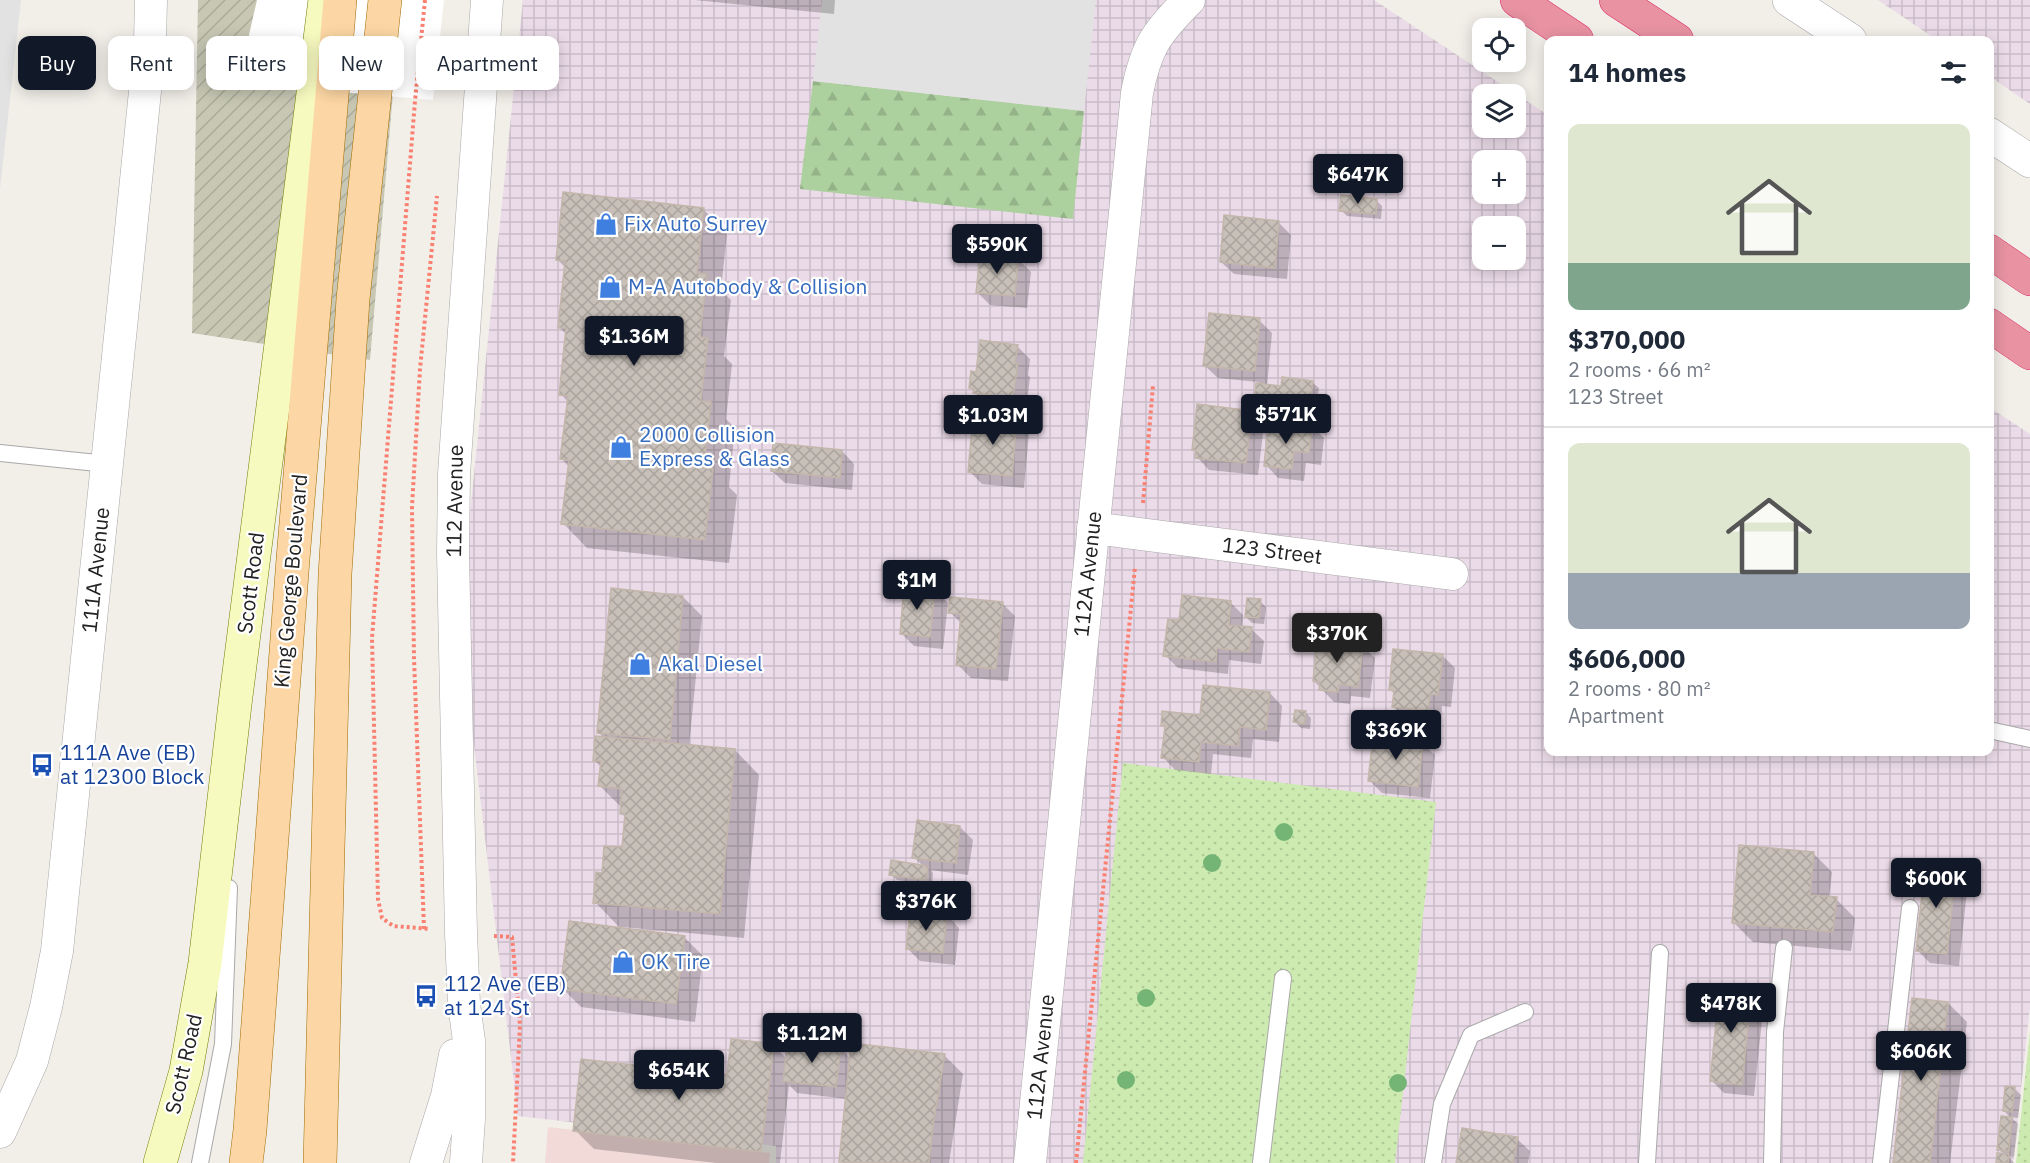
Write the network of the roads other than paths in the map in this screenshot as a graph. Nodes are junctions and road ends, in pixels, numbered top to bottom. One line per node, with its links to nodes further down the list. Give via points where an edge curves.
1 (151, 0): 20 (street, 111A Avenue)
2 (325, 0): 23 (main road, Scott Road)
3 (340, 0): 35 (main road, King George Boulevard)
4 (385, 0): 36 (main road, King George Boulevard, via 353,299 335,574)
5 (487, 0): 30 (street, 112 Avenue, via 454,474)
6 (1189, 0): 21 (street, 112A Avenue, via 1158,33 1147,54 1137,93)
7 (1517, 0): 10 (highway)
8 (1616, 0): 11 (highway)
9 (1789, 0): 12 (street)
10 (1571, 36)
11 (1671, 36)
12 (1844, 36)
13 (1994, 137): 14 (street)
14 (2030, 161)
15 (1994, 254): 16 (highway)
16 (2030, 279)
17 (1994, 328): 18 (highway)
18 (2030, 353)
19 (0, 453): 20 (lane)
20 (107, 464): 32 (street, 111A Avenue, via 57,951 32,1061)
21 (1093, 528): 22 (street, 123 Street); 39 (street, 112A Avenue)
22 (1452, 574)
23 (236, 704): 33 (main road, Scott Road, via 205,963 186,1071); 34 (lane, via 223,1044)
24 (1994, 731): 25 (lane)
25 (2030, 739)
26 (1910, 908): 44 (lane)
27 (1784, 948): 43 (lane, via 1775,1032)
28 (1660, 953): 42 (lane)
29 (1283, 978): 40 (lane)
30 (464, 1004): 37 (street, 112 Avenue, via 447,1096); 38 (street, 112 Avenue, via 469,1119)
31 (1525, 1012): 41 (lane, via 1471,1035 1442,1104)
32 (0, 1132)
33 (160, 1163)
34 (200, 1163)
35 (246, 1163)
36 (320, 1163)
37 (426, 1163)
38 (466, 1163)
39 (1030, 1163)
40 (1261, 1163)
41 (1433, 1163)
42 (1647, 1163)
43 (1772, 1163)
44 (1881, 1163)

